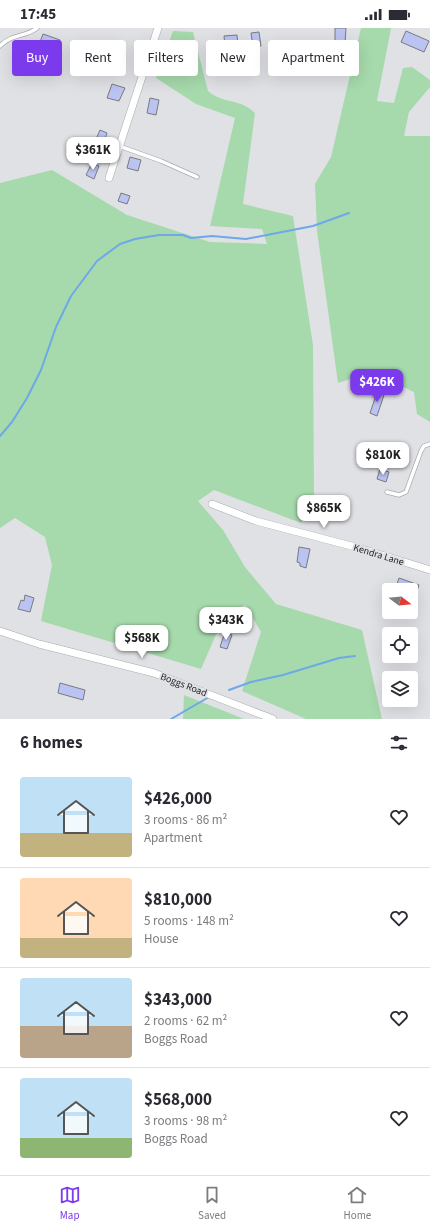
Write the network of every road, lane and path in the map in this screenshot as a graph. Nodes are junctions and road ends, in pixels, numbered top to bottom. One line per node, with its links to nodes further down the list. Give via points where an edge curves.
1 (37, 28): 3 (lane, via 12,36)
2 (158, 28): 4 (street)
3 (0, 46)
4 (119, 146): 5 (lane); 6 (street)
5 (197, 177)
6 (109, 178)
7 (430, 444): 8 (lane, via 424,446 406,492)
8 (387, 492)
9 (212, 504): 10 (street, Kendra Lane, via 256,521)
10 (430, 570)
11 (0, 630): 12 (street, Boggs Road, via 39,644 154,673)
12 (273, 719)

